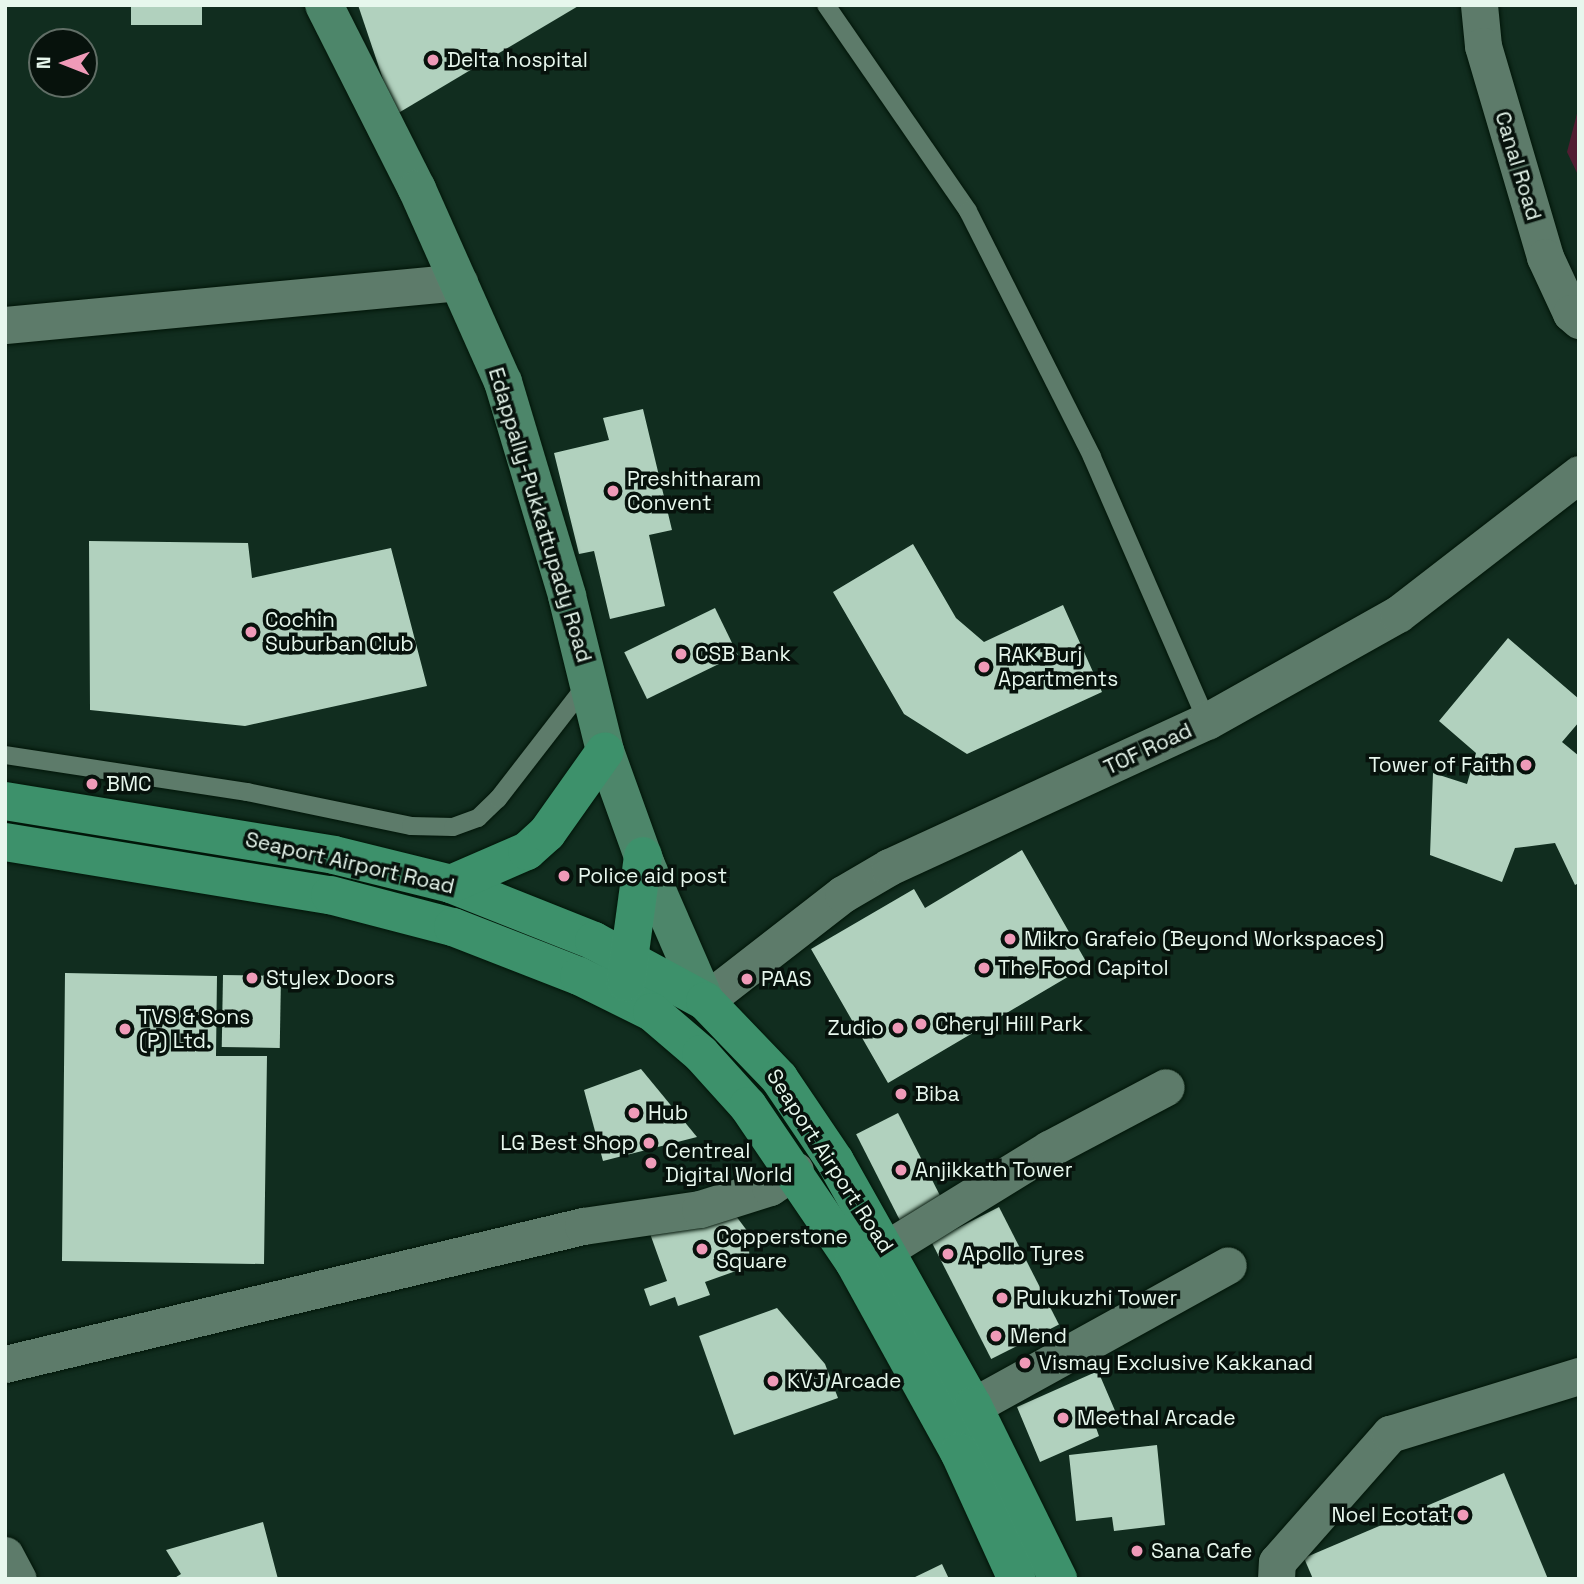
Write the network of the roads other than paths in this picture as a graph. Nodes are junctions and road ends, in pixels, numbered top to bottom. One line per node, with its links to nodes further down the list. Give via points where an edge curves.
1 (324, 5): 4 (main road, Edappally-Pukkattupady Road)
2 (826, 5): 9 (lane, via 968,211 1092,457)
3 (1479, 5): 5 (street, Canal Road, via 1483,46 1545,257 1571,313)
4 (459, 282): 6 (street); 8 (main road, Edappally-Pukkattupady Road, via 503,382)
5 (1579, 320)
6 (5, 325)
7 (1579, 474): 9 (street, TOF Road, via 1398,614)
8 (589, 681): 10 (main road, Edappally-Pukkattupady Road); 11 (lane, via 498,799 478,818 453,827 411,826 247,792)
9 (1208, 721): 18 (street, TOF Road, via 889,867 843,894)
10 (605, 751): 14 (main road, Edappally-Pukkattupady Road); 15 (main road, via 547,833 527,851)
11 (5, 755)
12 (5, 802): 15 (main road, Seaport Airport Road, via 334,855)
13 (5, 842): 17 (main road, Seaport Airport Road, via 330,895 453,927)
14 (643, 856): 16 (main road); 18 (main road, Edappally-Pukkattupady Road)
15 (451, 884): 16 (main road, Seaport Airport Road)
16 (627, 960): 17 (main road); 18 (main road, Seaport Airport Road)
17 (625, 998): 19 (main road, Seaport Airport Road)
18 (705, 1001): 19 (main road); 22 (main road, Seaport Airport Road, via 779,1078)
19 (685, 1038): 21 (main road, Seaport Airport Road, via 748,1106)
20 (1166, 1087): 22 (street, via 1049,1149)
21 (794, 1170): 24 (street, via 770,1187 701,1209 583,1226); 29 (main road, Seaport Airport Road, via 907,1354)
22 (888, 1248): 26 (main road, Seaport Airport Road)
23 (1228, 1265): 26 (street)
24 (5, 1364)
25 (1579, 1376): 31 (street, via 1390,1434 1277,1562)
26 (973, 1406): 30 (main road, Seaport Airport Road)
27 (5, 1555): 28 (street)
28 (18, 1579)
29 (1017, 1579)
30 (1058, 1579)
31 (1276, 1579)

